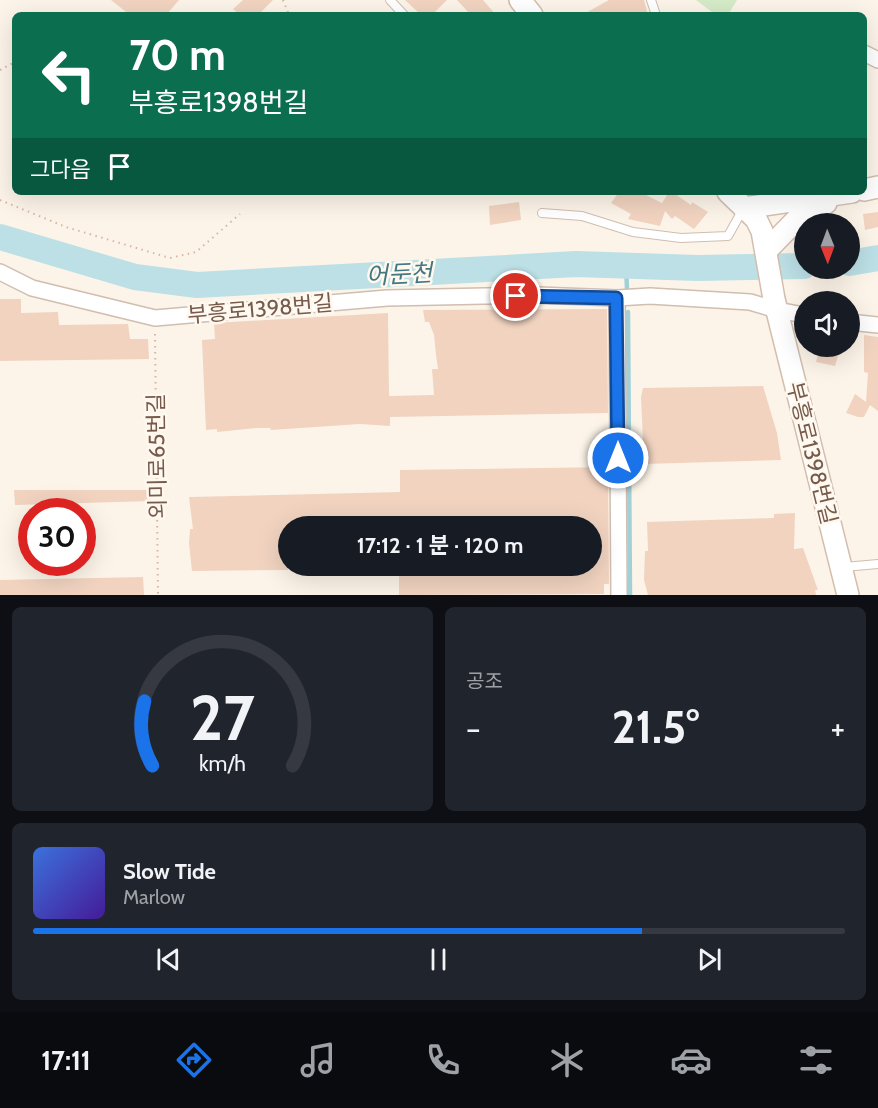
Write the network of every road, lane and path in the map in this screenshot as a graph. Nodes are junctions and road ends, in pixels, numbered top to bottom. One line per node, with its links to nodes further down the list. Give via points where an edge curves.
1 (390, 0): 3 (lane)
2 (520, 0): 4 (street)
3 (401, 12)
4 (530, 12)
5 (731, 195): 9 (street, 부흥로1398번길)
6 (832, 195): 9 (street)
7 (845, 195): 12 (street, via 801,215)
8 (0, 200): 11 (path, via 66,227 170,258 196,252)
9 (744, 208): 10 (lane, via 728,236 681,238 633,232 582,216); 12 (street, 부흥로1398번길, via 756,219)
10 (542, 213)
11 (240, 214)
12 (766, 251): 15 (street, 부흥로1398번길)
13 (0, 272): 17 (street, 부흥로1398번길, via 32,288)
14 (616, 298): 15 (street, 부흥로1398번길, via 650,296); 17 (street, 부흥로1398번길, via 387,298); 23 (street)
15 (776, 305): 16 (street, 부흥로1398번길); 21 (street, 부흥로1398번길)
16 (794, 311)
17 (155, 318): 22 (path, 외미로65번길)
18 (860, 323): 19 (street)
19 (878, 325)
20 (878, 564): 21 (lane)
21 (841, 567): 24 (street, 부흥로1398번길)
22 (158, 595)
23 (619, 595)
24 (848, 595)

